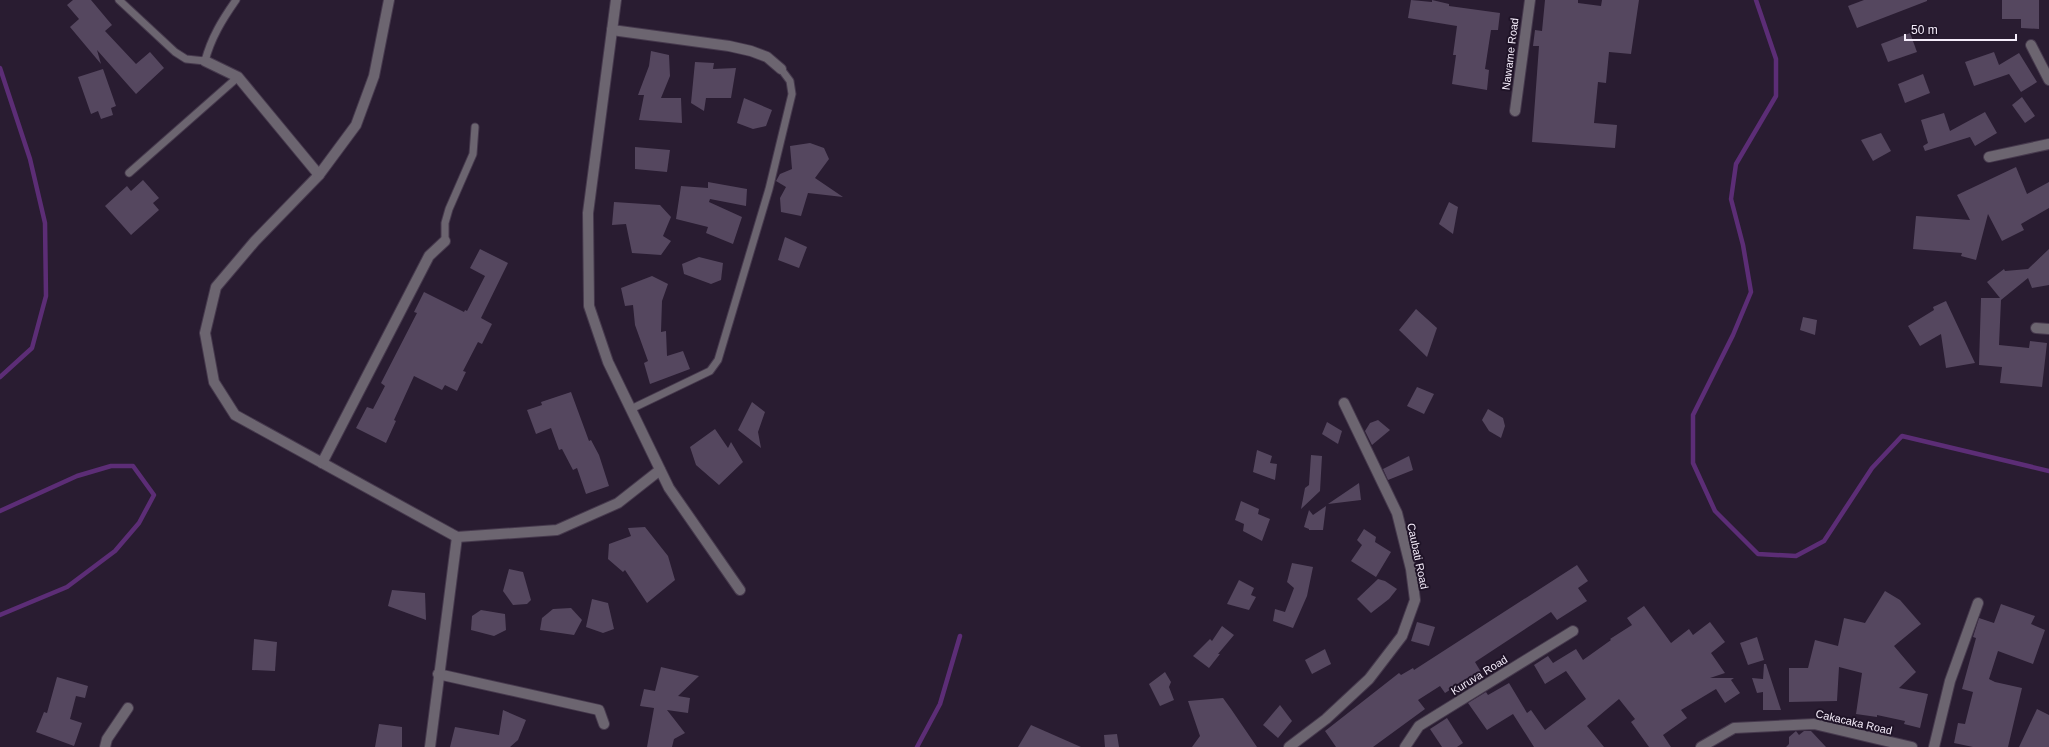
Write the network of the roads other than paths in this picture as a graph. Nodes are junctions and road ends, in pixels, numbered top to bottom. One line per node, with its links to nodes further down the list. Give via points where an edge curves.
1 (119, 0): 8 (lane, via 175,52 186,59)
2 (236, 0): 8 (lane, via 214,33)
3 (389, 0): 17 (street, via 374,76 356,125)
4 (616, 0): 6 (street)
5 (1530, 0): 12 (street, Nawame Road)
6 (612, 30): 9 (street, via 729,46 767,57); 22 (street, via 588,213 589,306 608,362)
7 (2030, 44): 11 (street)
8 (204, 61): 10 (street)
9 (781, 69): 22 (lane, via 790,81 791,101 769,189 718,360 710,371)
10 (238, 76): 16 (lane); 17 (street)
11 (2049, 80)
12 (1515, 110)
13 (475, 126): 18 (lane, via 473,154 444,223)
14 (2049, 144): 15 (street)
15 (1989, 157)
16 (129, 173)
17 (319, 175): 23 (street, via 255,241 216,287 204,333 214,382 235,416)
18 (445, 241): 23 (street, via 429,256)
19 (2036, 328): 20 (street)
20 (2049, 329)
21 (1344, 403): 34 (street, Caubati Road, via 1397,514 1411,569 1415,600 1402,636 1369,679 1326,719)
22 (631, 409): 24 (street)
23 (322, 464): 25 (street)
24 (660, 470): 25 (street, via 618,503 557,530); 26 (street, via 669,488)
25 (457, 537): 29 (street)
26 (740, 590)
27 (1978, 603): 38 (street, via 1950,681)
28 (1573, 631): 35 (street, Kuruva Road, via 1419,726)
29 (438, 674): 31 (street, via 599,710); 33 (street)
30 (128, 708): 32 (street, via 107,739)
31 (604, 724)
32 (105, 747)
33 (430, 747)
34 (1289, 747)
35 (1405, 747)
36 (1701, 747): 37 (street, Cakacaka Road, via 1734,728 1814,724)
37 (1912, 747)
38 (1934, 747)

